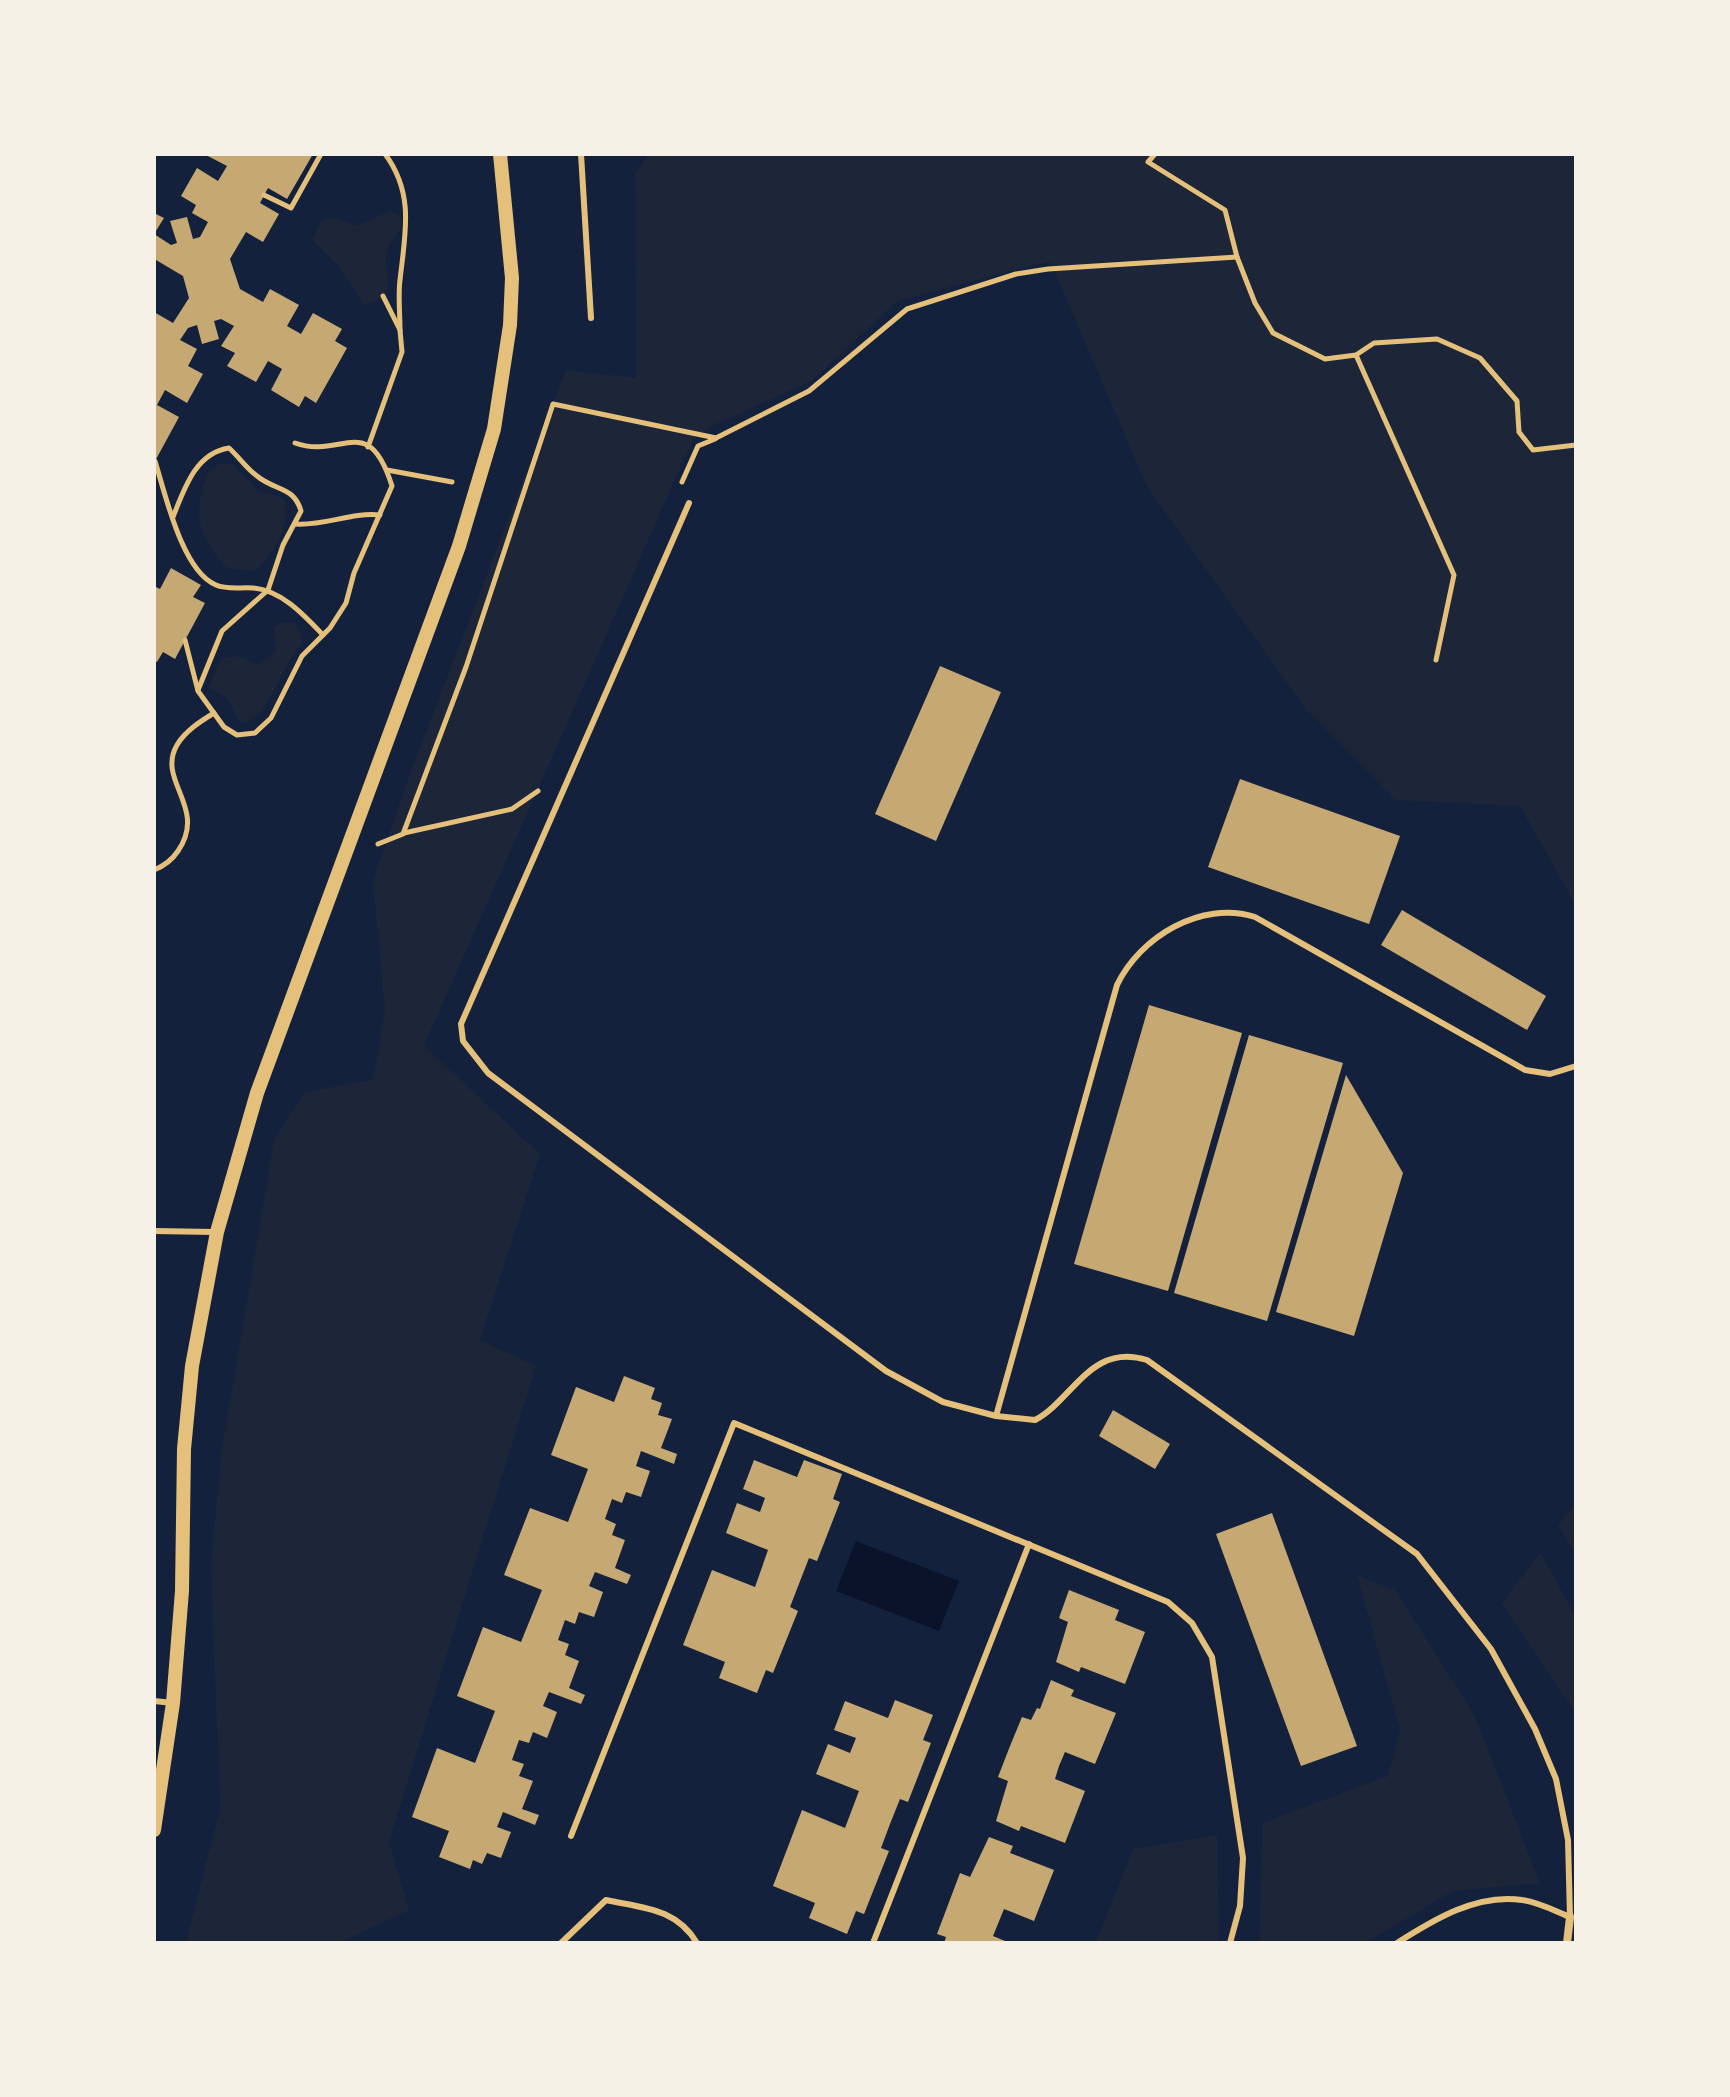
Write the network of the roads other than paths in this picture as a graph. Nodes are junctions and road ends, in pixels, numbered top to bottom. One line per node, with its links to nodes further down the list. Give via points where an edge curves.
1 (500, 154): 7 (street, via 512,278 494,429 459,546 257,1093)
2 (581, 154): 3 (lane)
3 (591, 318)
4 (689, 503): 8 (lane, via 461,1024 463,1041 488,1073 886,1371 943,1402)
5 (1576, 1066): 8 (lane, via 1550,1074 1525,1070 1255,917 1200,916 1168,929 1132,960 1117,985)
6 (154, 1231): 7 (lane)
7 (217, 1232): 11 (street, via 192,1366)
8 (996, 1416): 14 (lane, via 1035,1420 1100,1364 1141,1358 1417,1554 1491,1649 1535,1729 1556,1779 1568,1840)
9 (1029, 1544): 13 (lane, via 734,1423); 17 (lane); 18 (lane, via 1168,1602 1192,1623 1212,1657 1243,1858 1240,1906)
10 (154, 1701): 11 (lane)
11 (173, 1703): 12 (street)
12 (154, 1830)
13 (571, 1836)
14 (1570, 1917): 19 (lane, via 1526,1900 1499,1900 1454,1911); 20 (street)
15 (561, 1943): 16 (lane, via 606,1900 664,1913 685,1923)
16 (697, 1943)
17 (873, 1943)
18 (1230, 1943)
19 (1397, 1943)
20 (1567, 1943)

